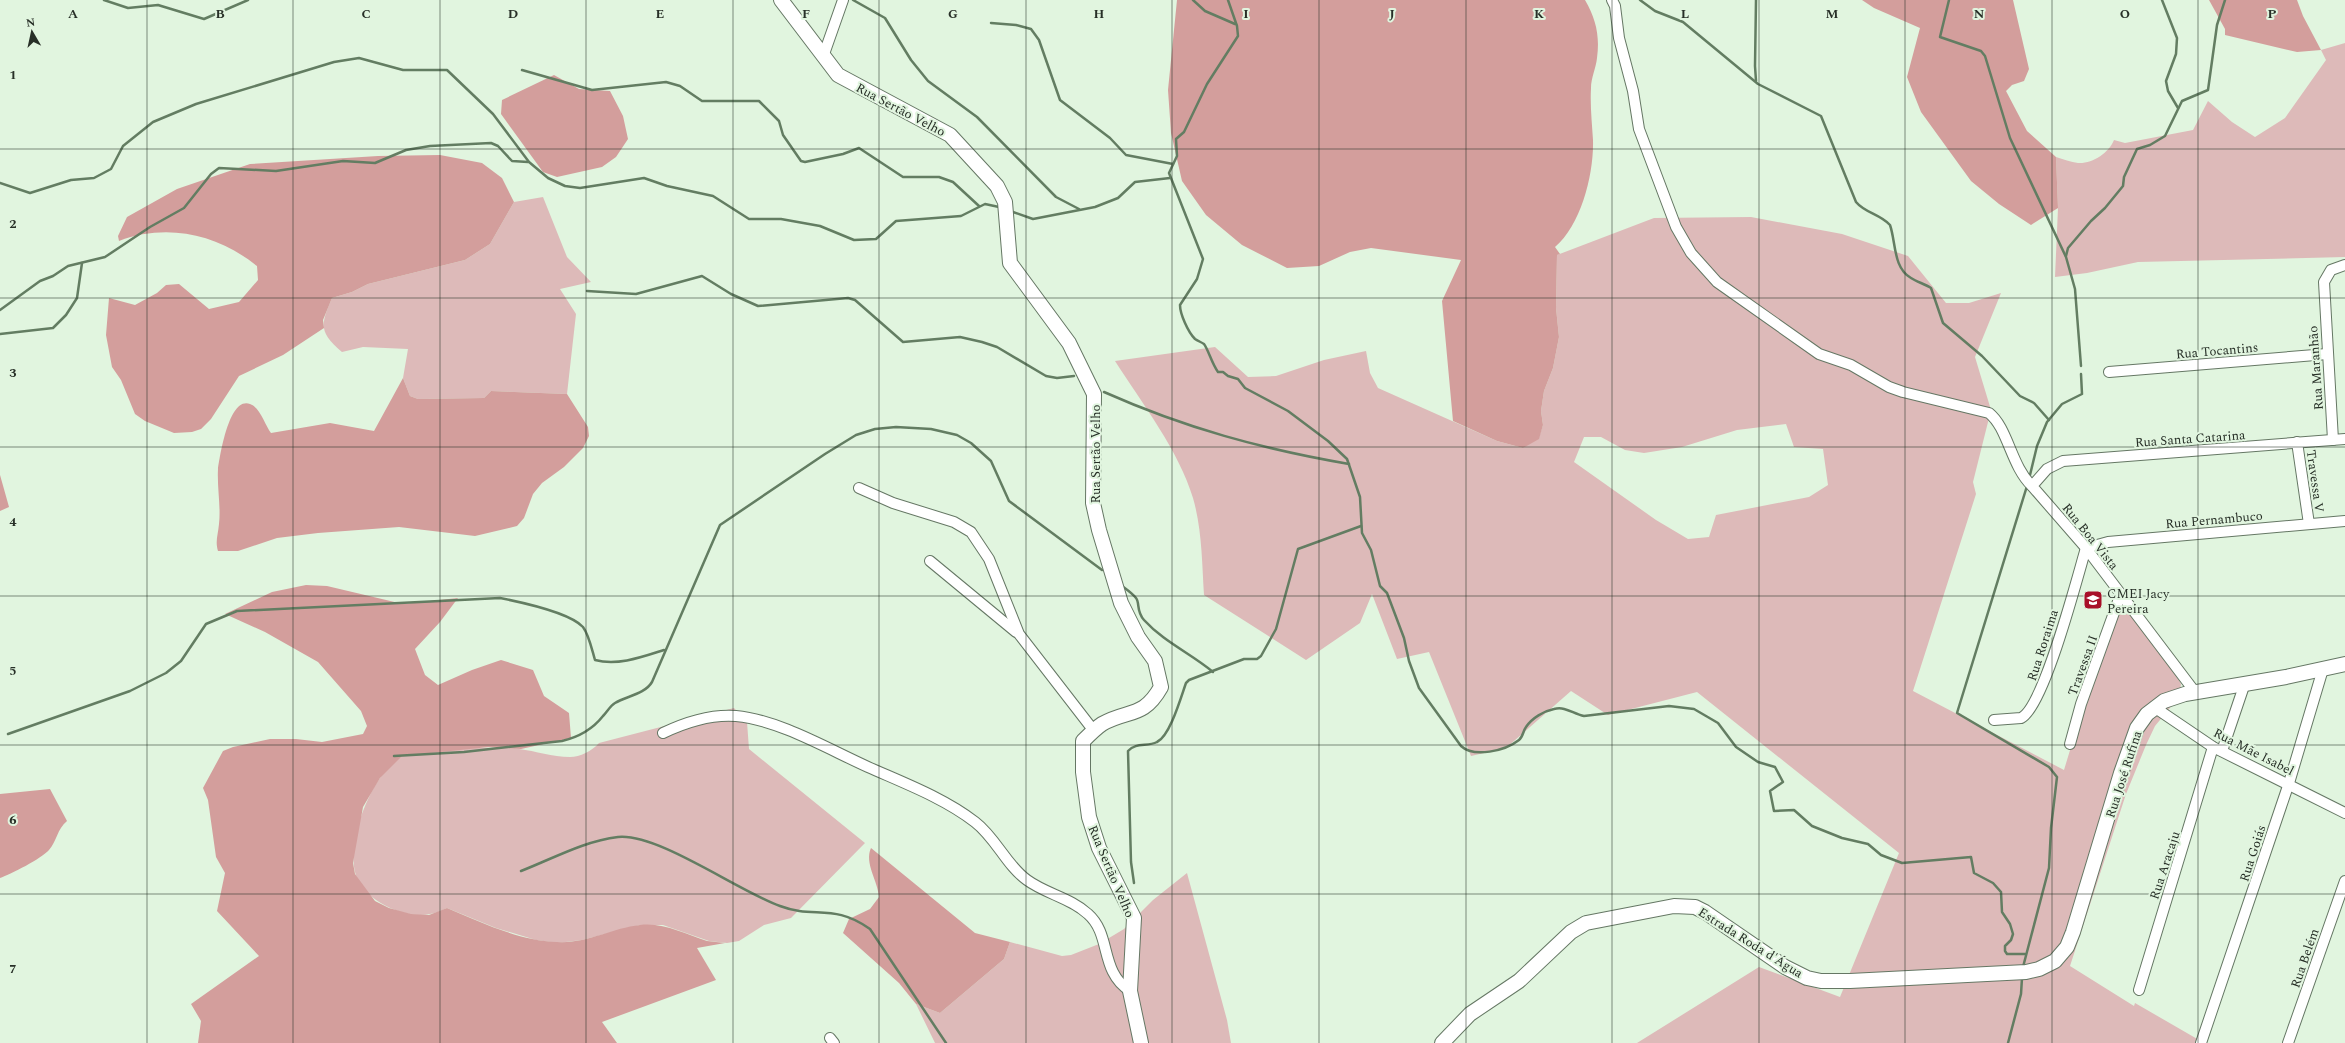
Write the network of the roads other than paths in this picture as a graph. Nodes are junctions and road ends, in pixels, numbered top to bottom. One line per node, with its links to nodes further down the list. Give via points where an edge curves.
1 (781, 0): 4 (street, Rua Sertão Velho)
2 (842, 0): 4 (street)
3 (1612, 0): 11 (street, Rua Boa Vista, via 1616,6 1619,38 1646,152 1676,228 1691,253 1711,277 1819,354 1851,365 1898,390 1989,413 1995,420 2018,469)
4 (824, 54): 25 (street, Rua Sertão Velho, via 838,75 950,135 997,186 1004,202 1010,263 1069,343 1094,394 1094,503 1098,530 1121,603 1138,637 1155,660 1161,687 1154,699 1142,710 1102,724)
5 (2345, 265): 6 (street, Rua Maranhão, via 2328,272 2324,282)
6 (2327, 354): 7 (street, Rua Tocantins); 9 (street, Rua Maranhão)
7 (2109, 372)
8 (2345, 439): 9 (street, Rua Santa Catarina)
9 (2333, 440): 10 (street, Rua Santa Catarina)
10 (2297, 442): 11 (street, Rua Santa Catarina, via 2063,461 2052,465); 14 (street, Travessa V)
11 (2032, 486): 15 (street, Rua Boa Vista)
12 (859, 488): 18 (street, via 893,503 960,524 971,532 989,559)
13 (2345, 521): 14 (street, Rua Pernambuco)
14 (2309, 524): 15 (street, Rua Pernambuco, via 2108,542)
15 (2086, 548): 17 (street, Rua Boa Vista); 24 (street, Rua Roraima, via 2044,684 2031,708 2021,718)
16 (930, 561): 18 (street)
17 (2120, 596): 22 (street, Rua Boa Vista); 27 (street, Travessa II, via 2081,704)
18 (1019, 634): 25 (street)
19 (2345, 664): 20 (street, Rua José Rufina)
20 (2323, 669): 21 (street, Rua José Rufina); 29 (street, Rua Goiás)
21 (2245, 683): 22 (street, Rua José Rufina); 28 (street)
22 (2195, 692): 23 (street, Rua José Rufina, via 2175,697)
23 (2154, 707): 28 (street, Rua Mãe Isabel); 32 (street, Rua José Rufina, via 2137,728 2073,932 2067,947)
24 (1994, 720)
25 (1094, 731): 34 (street, Rua Sertão Velho, via 1083,741 1083,772 1089,817 1099,848 1134,918)
26 (663, 733): 34 (street, via 685,723 705,718 726,716 755,720 797,734 924,793 964,815 992,838 1024,878 1089,914 1099,927 1112,972)
27 (2070, 744)
28 (2218, 749): 29 (street, Rua Mãe Isabel); 33 (street, Rua Aracaju)
29 (2289, 783): 30 (street, Rua Mãe Isabel); 37 (street, Rua Goiás)
30 (2345, 813)
31 (2345, 881): 38 (street, Rua Belém)
32 (2055, 961): 36 (street, Estrada Roda d'Água, via 2039,969 2021,972 1850,981 1807,978 1785,967 1705,912 1695,907 1674,906 1594,920 1579,927 1519,981 1462,1020)
33 (2140, 990)
34 (1130, 991): 35 (street, Rua Sertão Velho)
35 (1141, 1043)
36 (1442, 1043)
37 (2201, 1043)
38 (2288, 1043)

